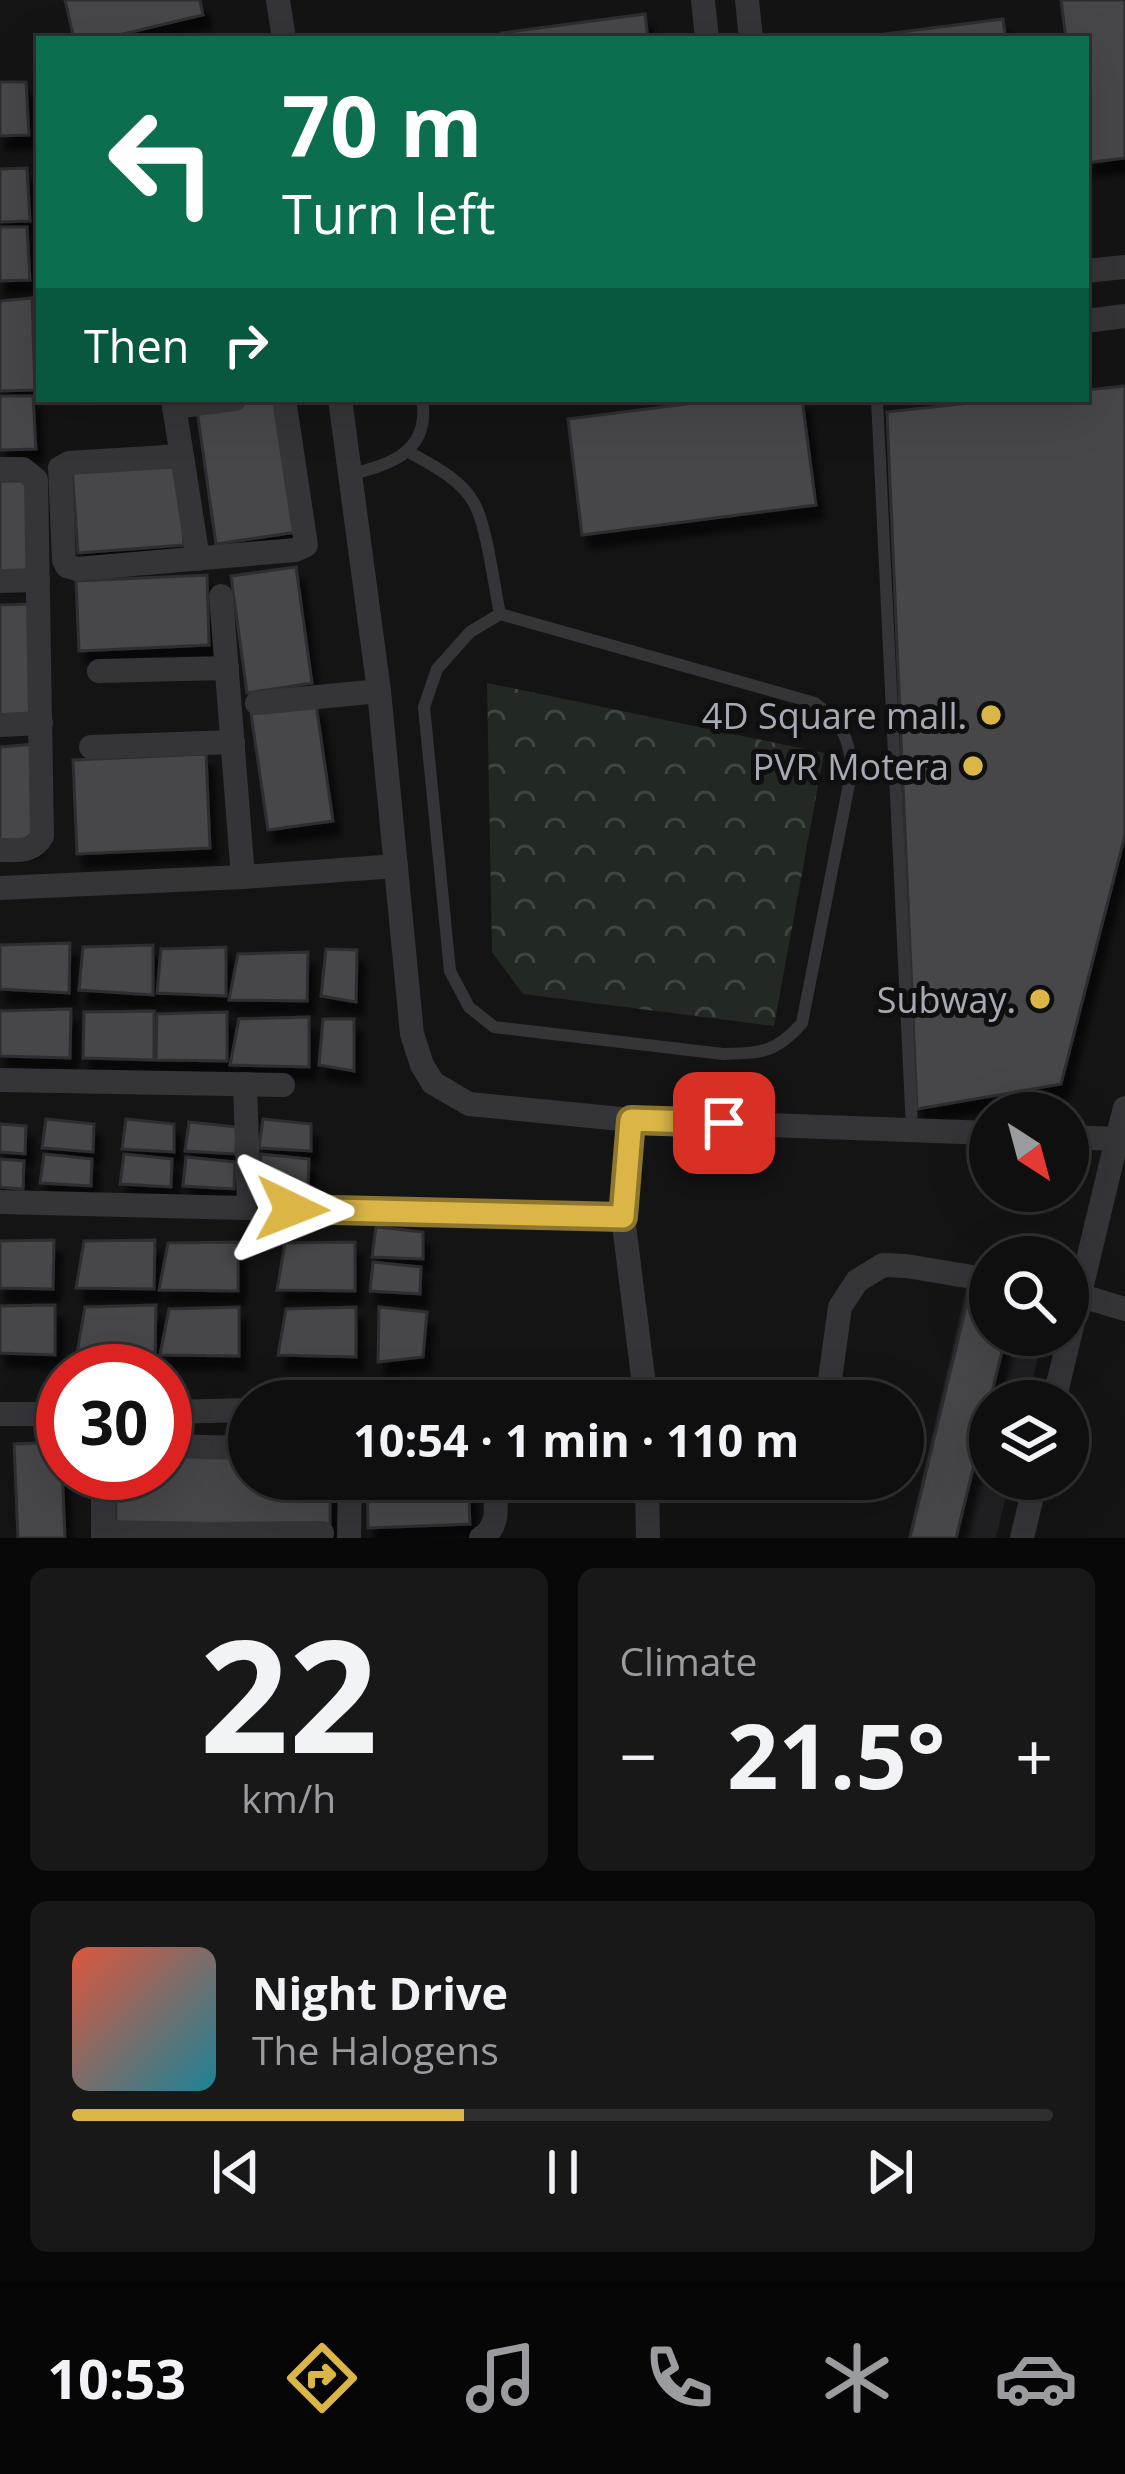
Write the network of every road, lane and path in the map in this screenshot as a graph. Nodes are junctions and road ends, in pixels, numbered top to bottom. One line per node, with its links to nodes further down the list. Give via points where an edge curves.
1 (278, 0): 4 (street)
2 (703, 0): 5 (street)
3 (747, 0): 6 (street)
4 (284, 36)
5 (707, 36)
6 (751, 36)
7 (1125, 267): 8 (street)
8 (1089, 271)
9 (1125, 316): 10 (street)
10 (1089, 321)
11 (284, 402): 20 (street, via 305,545)
12 (340, 402): 19 (street)
13 (422, 402): 16 (lane, via 421,431)
14 (877, 402): 42 (lane)
15 (174, 403): 17 (street)
16 (406, 451): 19 (lane, via 387,466); 24 (lane, via 473,502)
17 (182, 456): 20 (street); 20 (street, via 64,464 64,560 77,569)
18 (0, 470): 21 (street, via 23,469 36,480)
19 (350, 475): 27 (street)
20 (198, 559)
21 (38, 580): 22 (street); 29 (street)
22 (0, 581)
23 (221, 596): 25 (street)
24 (500, 614): 24 (lane, via 470,632 437,669 424,707 450,971 469,1007 494,1027 723,1054 784,1044 802,1023 852,769 834,717 815,703)
25 (227, 668): 26 (street); 31 (street)
26 (98, 671)
27 (380, 691): 28 (street); 34 (street)
28 (257, 704)
29 (40, 723): 30 (street); 33 (street, via 43,836 27,850)
30 (0, 725)
31 (233, 742): 32 (street); 35 (street)
32 (91, 747)
33 (0, 850)
34 (396, 866): 35 (street); 41 (street, via 412,1034 433,1083 470,1103)
35 (243, 877): 36 (street)
36 (0, 888)
37 (0, 1079): 38 (street)
38 (244, 1084): 39 (street); 47 (street)
39 (283, 1085)
40 (1125, 1108): 45 (street)
41 (631, 1120): 42 (street); 48 (street)
42 (912, 1129): 43 (street)
43 (969, 1132)
44 (1089, 1138): 45 (street)
45 (1117, 1139): 49 (street)
46 (0, 1202): 47 (street)
47 (249, 1208): 48 (street)
48 (623, 1217): 53 (street)
49 (1089, 1239)
50 (969, 1277): 54 (street, via 883,1265 857,1281 840,1307)
51 (1089, 1298): 52 (street)
52 (1125, 1309)
53 (643, 1380)
54 (830, 1380)
55 (228, 1410): 56 (street)
56 (192, 1411)
57 (0, 1414): 58 (street)
58 (36, 1414)
59 (192, 1447): 60 (street)
60 (228, 1448)
61 (103, 1500): 67 (street)
62 (350, 1500): 69 (street)
63 (495, 1500): 70 (street, via 496,1523)
64 (647, 1500): 71 (street)
65 (1031, 1500): 72 (street)
66 (322, 1533): 68 (street)
67 (103, 1535): 68 (street)
68 (213, 1536)
69 (350, 1538)
70 (481, 1538)
71 (648, 1538)
72 (1022, 1538)

